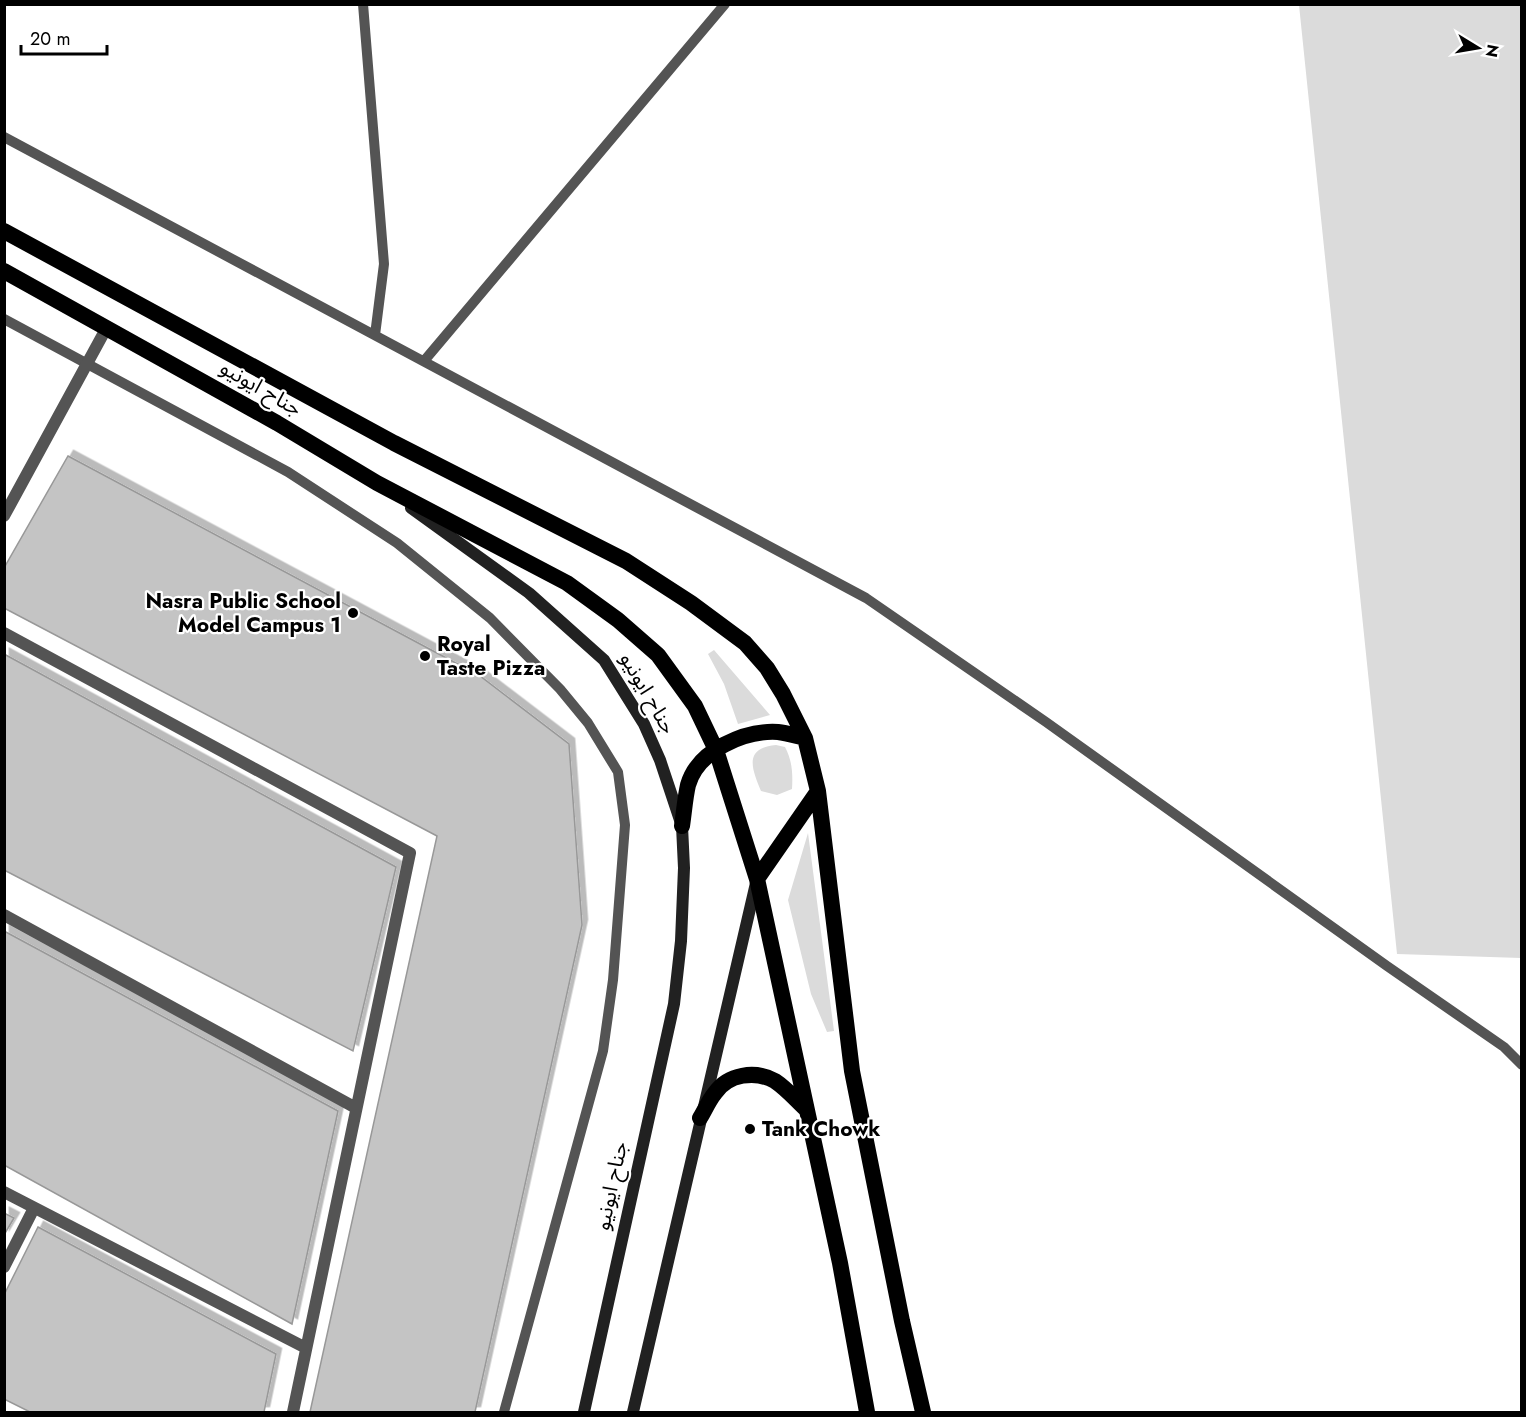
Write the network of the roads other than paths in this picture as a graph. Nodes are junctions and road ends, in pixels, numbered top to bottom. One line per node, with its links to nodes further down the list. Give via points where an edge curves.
1 (363, 4): 8 (lane, via 384,264)
2 (725, 4): 9 (lane)
3 (4, 136): 8 (lane)
4 (4, 231): 14 (highway, جناح ایونیو, via 394,443 626,561 745,643 767,668)
5 (4, 271): 7 (highway, جناح ایونیو)
6 (4, 319): 10 (lane)
7 (107, 327): 10 (street); 11 (highway, جناح ایونیو)
8 (375, 335): 9 (lane)
9 (424, 361): 20 (lane, via 866,598 1504,1047)
10 (87, 364): 12 (street); 29 (lane, via 288,472 397,543 490,618 552,681 588,723 618,772 625,825 613,980 603,1051)
11 (377, 483): 15 (highway, via 567,583 618,620 658,655 695,706); 17 (main road, جناح ایونیو, via 529,593 604,660 644,724)
12 (4, 516)
13 (4, 633): 21 (street, via 410,853)
14 (805, 738): 15 (highway, via 779,732 757,733); 16 (highway, جناح ایونیو)
15 (716, 750): 17 (highway, via 701,762 689,783); 18 (highway)
16 (818, 791): 18 (highway); 33 (highway, جناح ایونیو, via 852,1071)
17 (682, 826): 30 (main road, جناح ایونیو, via 681,941 674,1004)
18 (757, 879): 22 (highway); 23 (main road)
19 (4, 915): 21 (street)
20 (1521, 1065)
21 (357, 1108): 27 (street)
22 (807, 1110): 23 (highway, via 776,1082 743,1075 722,1085); 32 (highway)
23 (700, 1118): 31 (main road)
24 (4, 1192): 25 (street)
25 (34, 1208): 26 (street); 27 (street)
26 (4, 1267)
27 (306, 1348): 28 (street)
28 (293, 1413)
29 (504, 1413)
30 (584, 1413)
31 (633, 1413)
32 (867, 1413)
33 (923, 1413)

